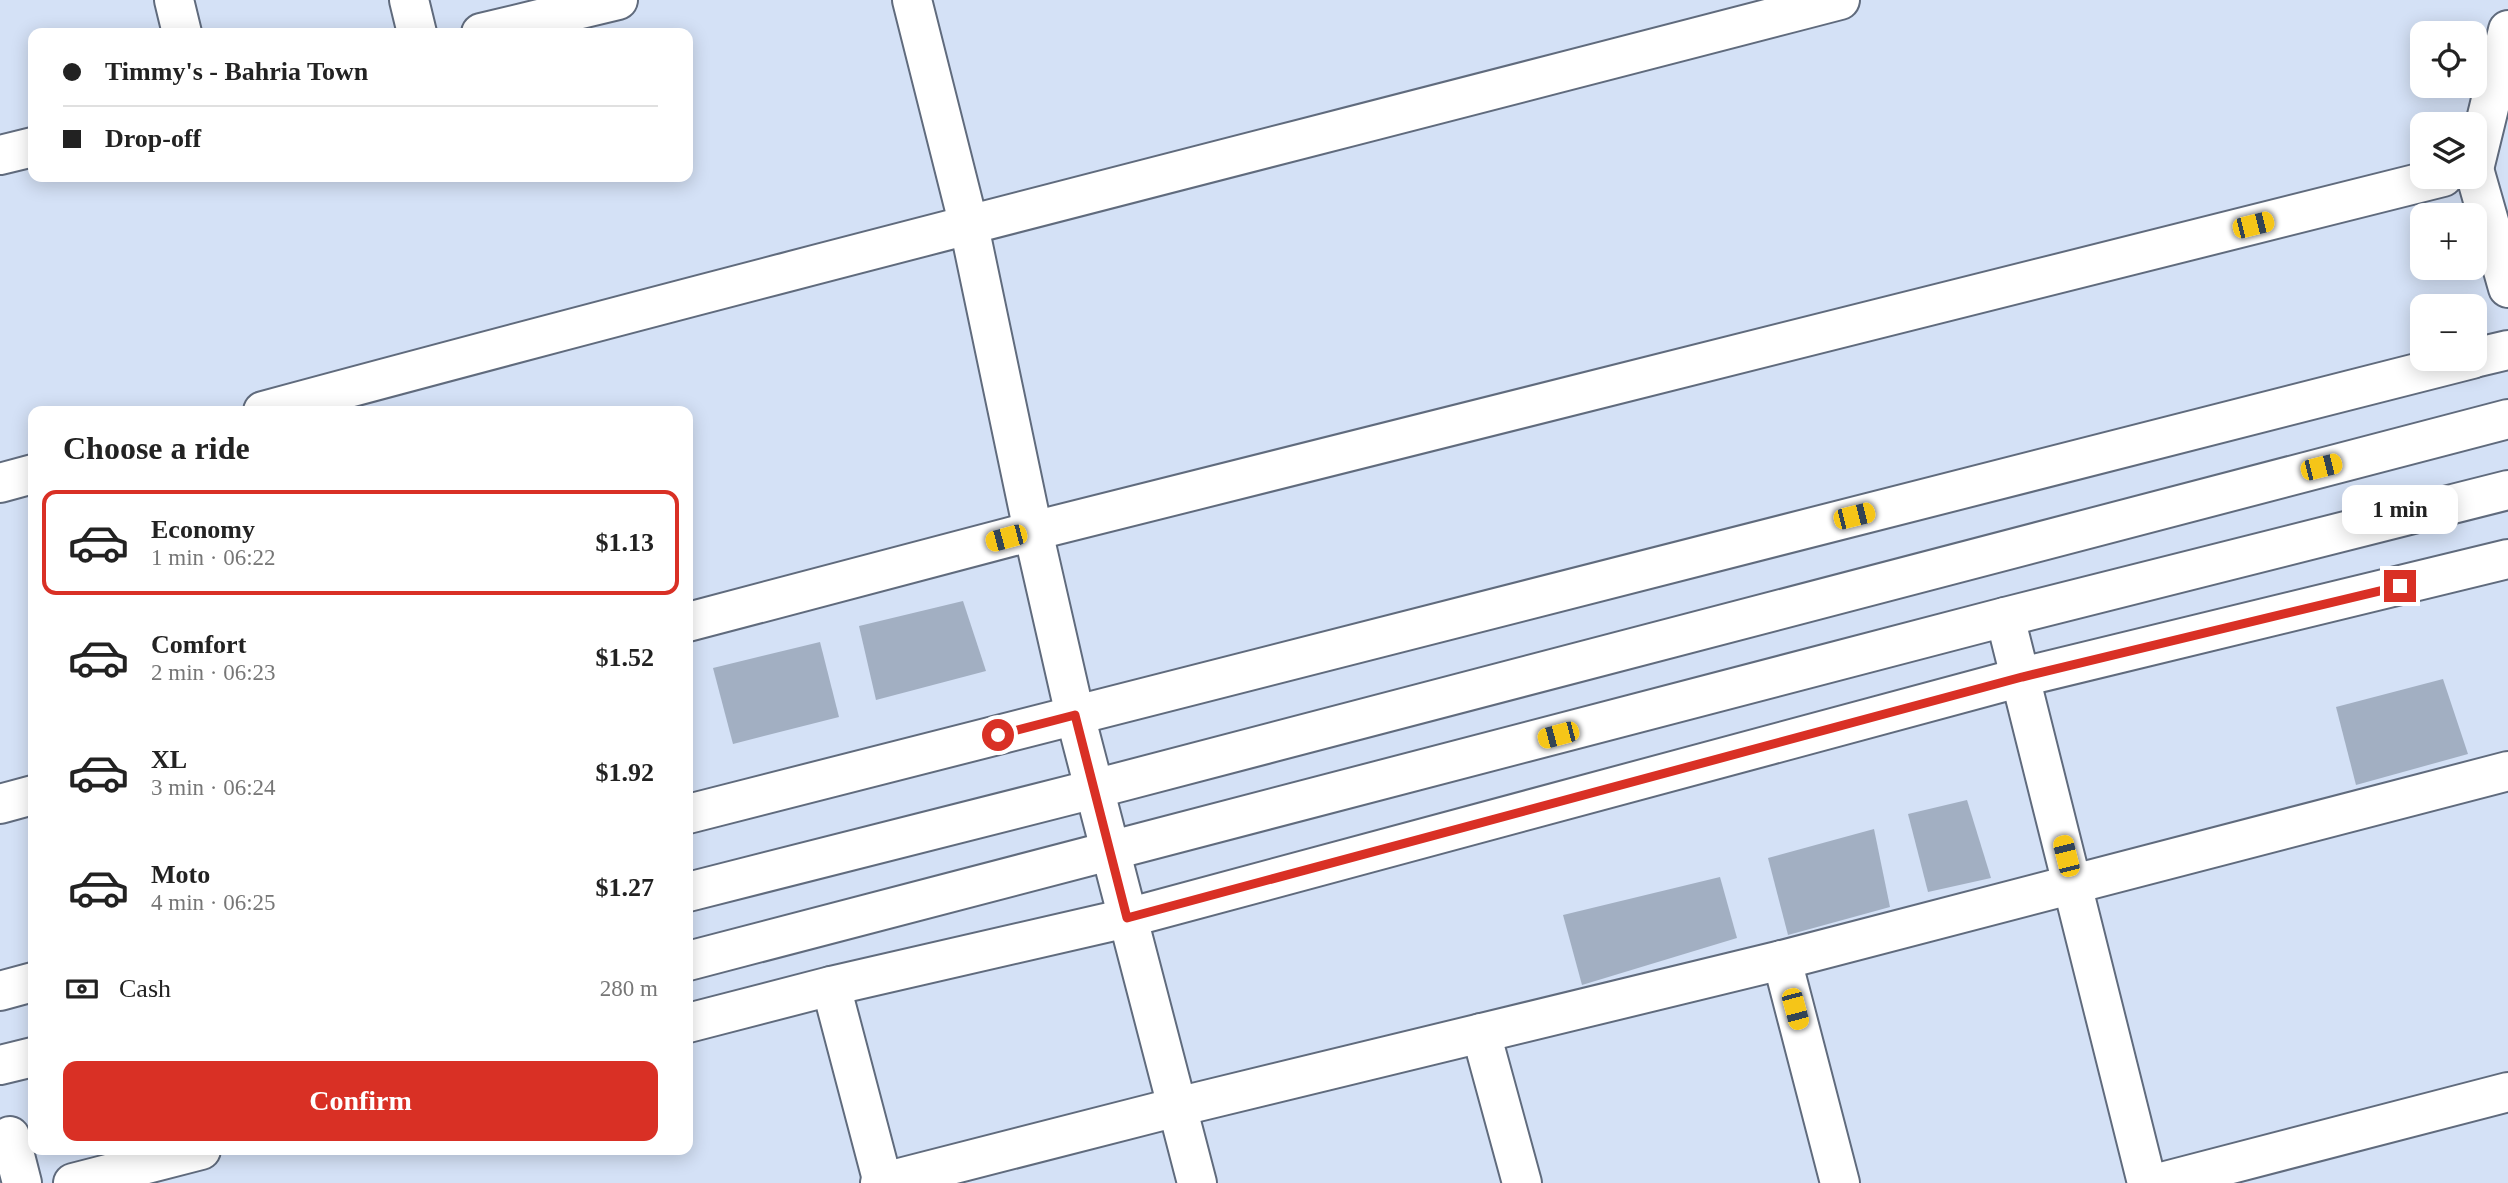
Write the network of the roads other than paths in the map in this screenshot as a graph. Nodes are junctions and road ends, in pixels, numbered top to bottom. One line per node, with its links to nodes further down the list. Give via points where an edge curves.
1 (174, 0): 6 (street)
2 (409, 0): 7 (street)
3 (618, 0): 8 (street)
4 (912, 0): 17 (street)
5 (1840, 0): 17 (street)
6 (181, 28)
7 (416, 28)
8 (502, 28)
9 (2508, 30): 10 (street)
10 (2487, 116)
11 (28, 148): 12 (street)
12 (0, 155)
13 (2508, 160): 14 (street)
14 (2487, 166)
15 (2410, 185): 27 (street)
16 (2480, 189): 18 (street)
17 (969, 226): 22 (street, via 767,275); 27 (street)
18 (2508, 288)
19 (2508, 350): 20 (street)
20 (2487, 355)
21 (2422, 371): 32 (street)
22 (282, 406)
23 (2508, 419): 34 (street)
24 (28, 475): 25 (street)
25 (0, 482)
26 (2508, 491): 29 (street)
27 (1032, 531): 30 (street); 32 (street)
28 (2508, 559): 31 (street)
29 (2005, 617): 31 (street); 38 (street)
30 (693, 621)
31 (2022, 677): 39 (street); 41 (street)
32 (1075, 715): 34 (street); 37 (street)
33 (2508, 771): 39 (street)
34 (1094, 789): 38 (street); 40 (street)
35 (28, 796): 36 (street)
36 (0, 804)
37 (693, 813)
38 (1111, 852): 41 (street); 42 (street)
39 (2072, 882): 43 (street); 59 (street)
40 (693, 890)
41 (1127, 918): 45 (street); 50 (street)
42 (693, 960)
43 (1782, 960): 48 (street); 58 (street)
44 (28, 983): 46 (street)
45 (831, 986): 47 (street); 55 (street)
46 (0, 990)
47 (693, 1022)
48 (1481, 1033): 50 (street); 57 (street)
49 (2508, 1092): 60 (street)
50 (1177, 1107): 55 (street); 56 (street)
51 (14, 1135): 53 (street)
52 (182, 1155): 54 (street)
53 (22, 1183)
54 (73, 1183)
55 (882, 1183)
56 (1197, 1183)
57 (1522, 1183)
58 (1840, 1183)
59 (2147, 1183)
60 (2158, 1183)

